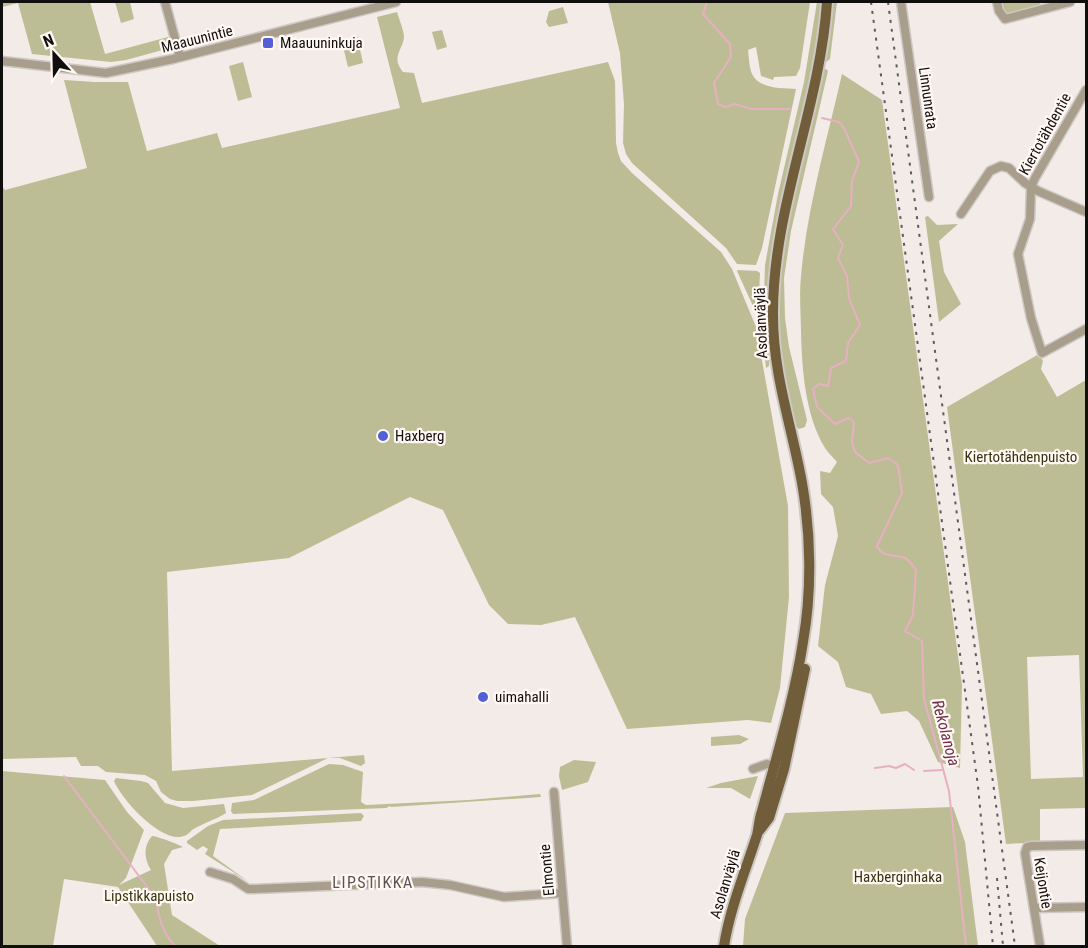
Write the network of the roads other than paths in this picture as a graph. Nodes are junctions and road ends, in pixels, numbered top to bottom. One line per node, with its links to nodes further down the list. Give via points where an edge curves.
1 (165, 2): 7 (street)
2 (396, 2): 7 (street, Maauunintie)
3 (827, 2): 22 (main road, Asolanväylä, via 819,62 782,228 774,286 775,347 807,523 803,645 778,769 760,815)
4 (901, 2): 11 (street, Linnunrata)
5 (998, 2): 6 (street, via 1005,19)
6 (1070, 2)
7 (180, 57): 8 (street, Maauunintie, via 106,73)
8 (2, 61)
9 (1086, 90): 10 (street, Kiertotähdentie)
10 (1031, 187): 12 (street); 13 (street, via 1001,166 986,176); 14 (street, Kiertotähdentie, via 1030,219 1018,254 1042,353)
11 (929, 197)
12 (1086, 212)
13 (961, 214)
14 (1086, 329)
15 (554, 792): 18 (street, Elmontie)
16 (1086, 845): 20 (street, Keijontie, via 1027,847 1025,859)
17 (210, 872): 18 (street, via 248,889 422,882 504,897)
18 (562, 893): 21 (street, Elmontie)
19 (1086, 907): 20 (street)
20 (1034, 908): 23 (street, Keijontie)
21 (567, 946)
22 (724, 946)
23 (1040, 946)

